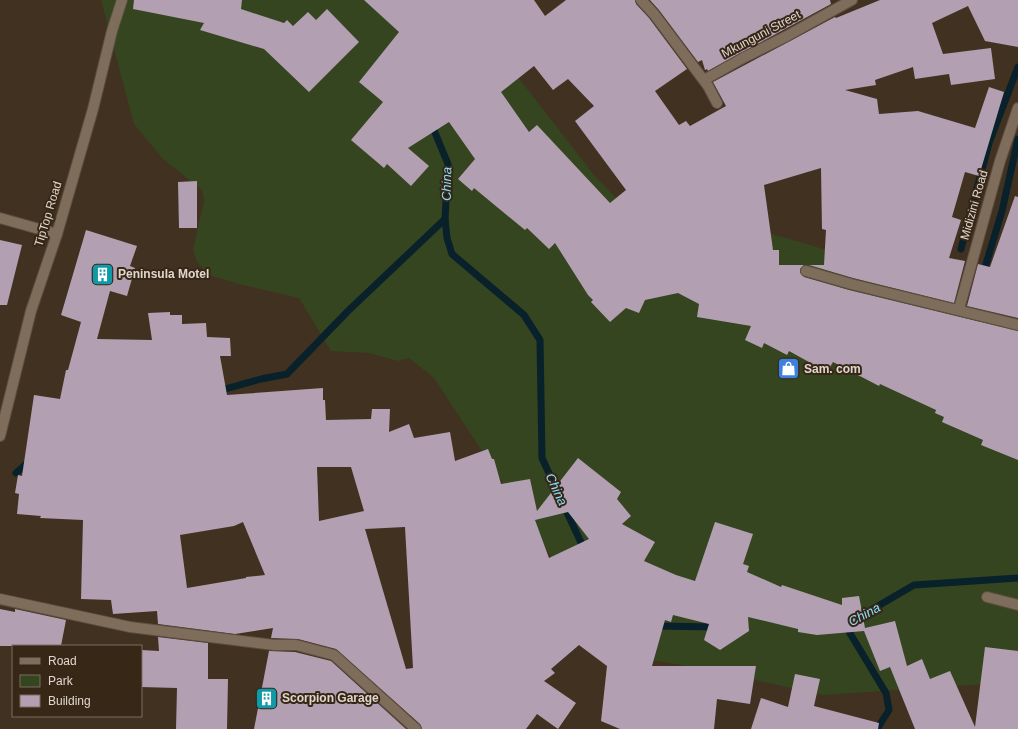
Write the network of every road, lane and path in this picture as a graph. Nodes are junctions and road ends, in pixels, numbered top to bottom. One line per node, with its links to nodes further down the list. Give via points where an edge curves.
1 (122, 0): 8 (street, TipTop Road)
2 (641, 0): 4 (street)
3 (852, 0): 4 (street, Mkunguni Street)
4 (704, 80): 5 (street)
5 (717, 103)
6 (1018, 108): 10 (street, Midizini Road, via 1000,161)
7 (0, 218): 8 (street)
8 (56, 234): 12 (street, TipTop Road, via 31,310)
9 (806, 271): 10 (street)
10 (959, 309): 11 (street)
11 (1018, 325)
12 (0, 436)
13 (987, 597): 15 (street)
14 (0, 599): 16 (street, via 130,627 296,645 334,655)
15 (1018, 605)
16 (416, 729)

